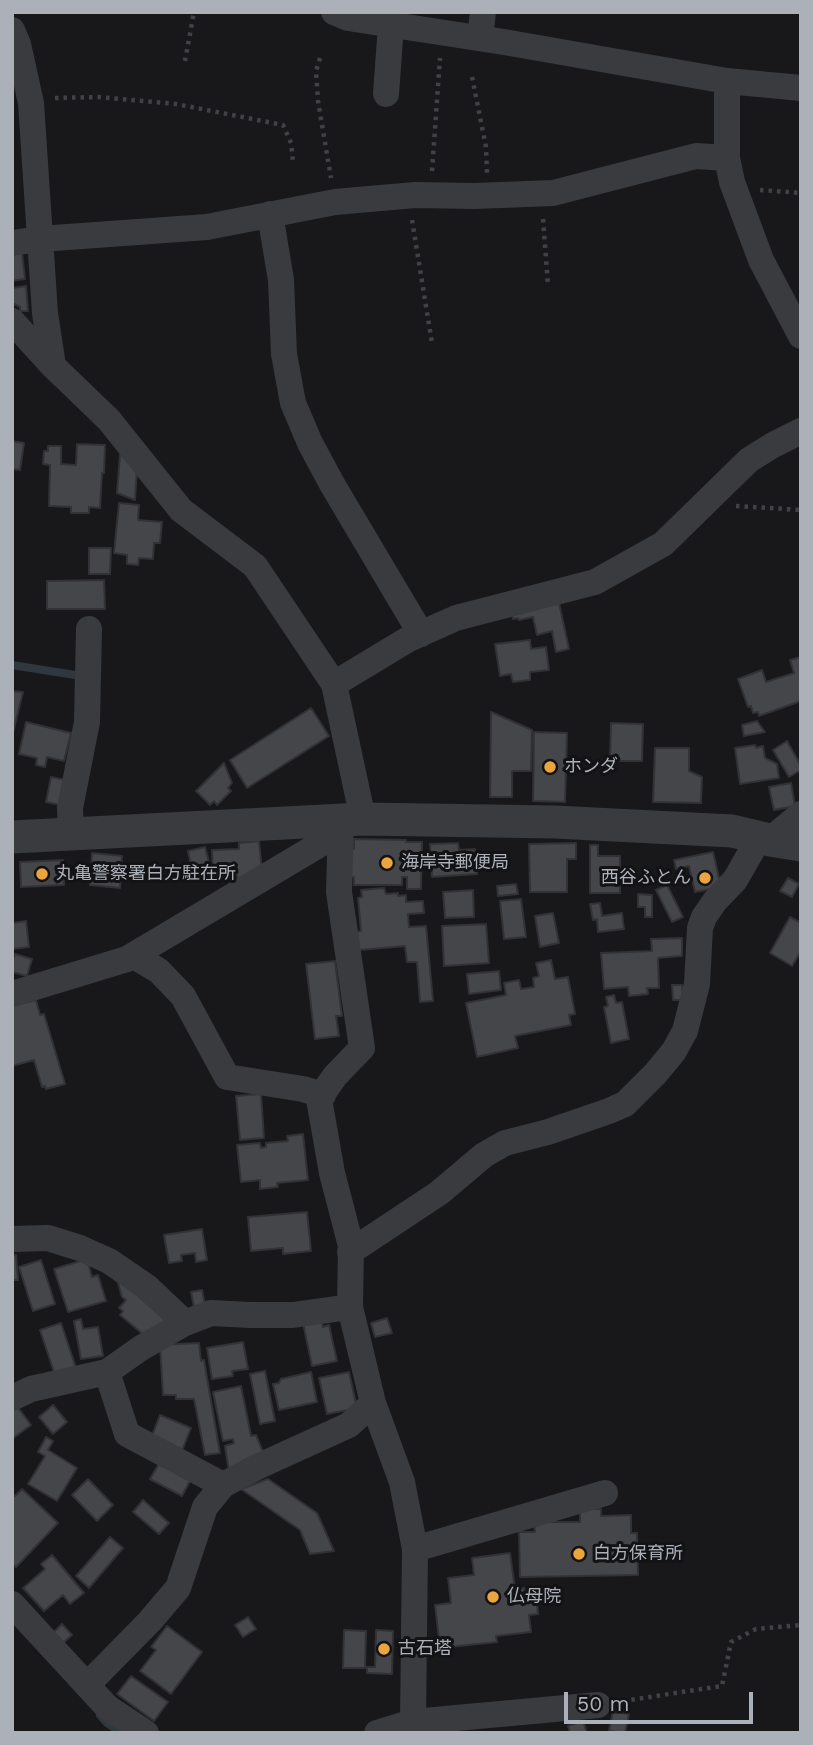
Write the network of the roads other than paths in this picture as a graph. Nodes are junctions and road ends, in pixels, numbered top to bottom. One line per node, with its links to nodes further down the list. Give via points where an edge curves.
1 (334, 12): 3 (street)
2 (484, 12): 5 (street)
3 (391, 25): 5 (street); 8 (street)
4 (12, 30): 11 (street, via 29,98)
5 (480, 38): 6 (street)
6 (727, 81): 7 (street); 9 (street)
7 (801, 89)
8 (386, 94)
9 (727, 158): 10 (street, via 696,156 553,192 408,196 334,202); 14 (street, via 761,260)
10 (270, 214): 11 (street, via 207,227); 18 (street, via 293,403 332,484)
11 (40, 239): 12 (street); 15 (street)
12 (12, 243)
13 (12, 321): 15 (street)
14 (801, 336)
15 (53, 366): 19 (street, via 109,420 181,510 254,566)
16 (801, 431): 18 (street, via 749,460 663,544 595,582 456,618)
17 (89, 629): 22 (street, via 87,723 70,808)
18 (421, 634): 19 (street)
19 (334, 684): 21 (street)
20 (801, 814): 24 (street)
21 (352, 820): 22 (street); 24 (street, via 555,822 732,831); 25 (street, via 327,840); 27 (street, via 340,891 362,1048)
22 (71, 834): 23 (street)
23 (12, 837)
24 (777, 841): 29 (street, via 704,917 697,984 685,1031 656,1073 625,1104 505,1143)
25 (134, 956): 26 (street); 27 (street, via 159,971 183,996 227,1077)
26 (12, 994)
27 (323, 1094): 29 (street, via 319,1100 331,1173)
28 (12, 1239): 31 (street, via 48,1238 109,1261 147,1287)
29 (351, 1252): 30 (street)
30 (349, 1307): 31 (street, via 293,1315 211,1313); 34 (street)
31 (185, 1323): 32 (street)
32 (107, 1372): 33 (street, via 31,1389); 35 (street, via 127,1434)
33 (12, 1398)
34 (373, 1403): 35 (street, via 349,1425); 37 (street, via 402,1482)
35 (223, 1485): 39 (street, via 205,1507 178,1588)
36 (606, 1493): 37 (street)
37 (415, 1549): 41 (street)
38 (12, 1604): 39 (street)
39 (87, 1685): 42 (street, via 107,1707)
40 (598, 1705): 41 (street)
41 (416, 1727): 43 (street)
42 (146, 1733)
43 (377, 1733)

